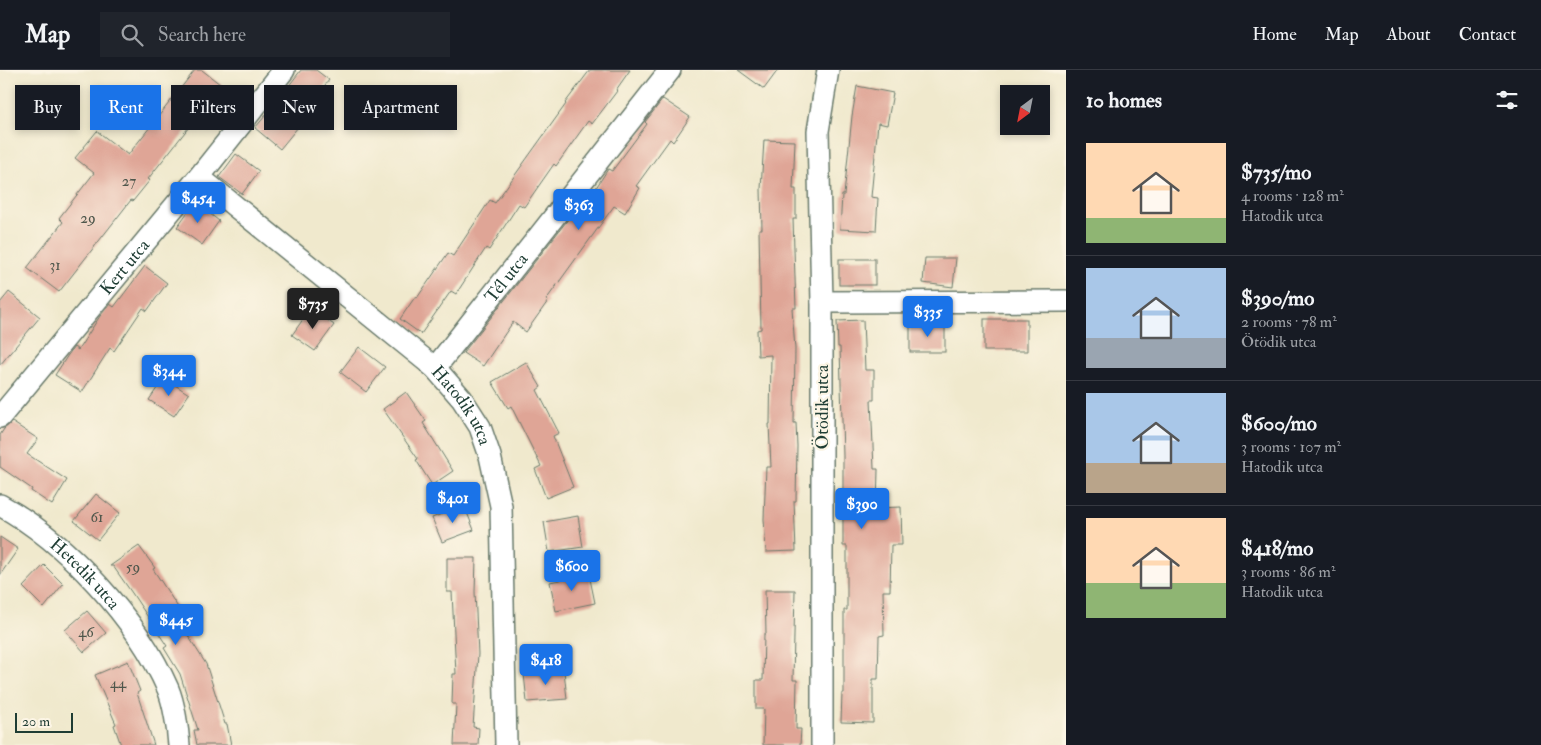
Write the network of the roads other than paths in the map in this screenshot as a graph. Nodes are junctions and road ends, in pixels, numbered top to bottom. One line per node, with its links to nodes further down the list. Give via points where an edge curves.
1 (284, 70): 4 (street, Kert utca)
2 (670, 70): 7 (street, Tél utca)
3 (828, 70): 5 (street, Ötödik utca, via 818,131)
4 (199, 177): 7 (street, Hatodik utca); 8 (street, Kert utca)
5 (822, 302): 6 (street); 12 (street, Ötödik utca)
6 (1066, 302)
7 (435, 368): 11 (street, Hatodik utca, via 462,399 480,427 501,506)
8 (0, 417)
9 (0, 505): 10 (street, Hetedik utca, via 60,548 94,581 126,620 151,655 169,691)
10 (179, 745)
11 (506, 745)
12 (822, 745)

